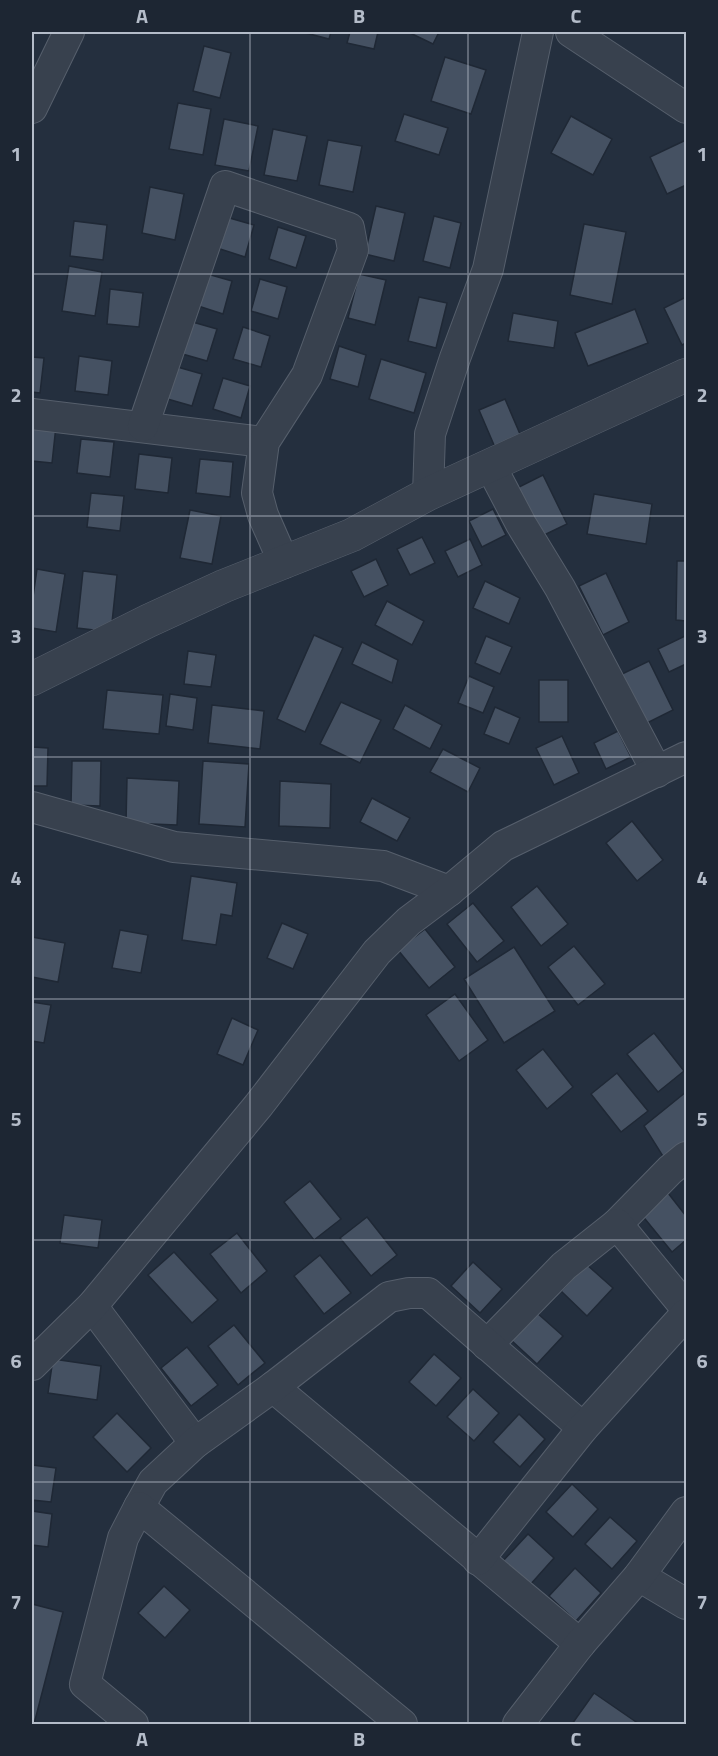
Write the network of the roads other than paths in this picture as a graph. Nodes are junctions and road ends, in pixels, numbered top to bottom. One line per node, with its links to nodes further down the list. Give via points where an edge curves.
1 (69, 32): 4 (street)
2 (538, 32): 11 (street, via 488,269 430,434)
3 (572, 32): 5 (street)
4 (32, 108)
5 (687, 108)
6 (687, 375): 10 (street)
7 (32, 414): 8 (street)
8 (143, 426): 9 (street); 9 (street, via 225,186 349,228 353,250 308,375)
9 (264, 442): 12 (street, via 257,493)
10 (490, 465): 11 (street); 15 (street)
11 (428, 494): 12 (street, via 352,535)
12 (284, 563): 13 (street, via 224,586)
13 (32, 679)
14 (687, 758): 15 (street)
15 (657, 772): 17 (street, via 503,846)
16 (32, 807): 17 (street, via 174,847 383,866)
17 (449, 891): 20 (street, via 377,952 258,1106)
18 (687, 1157): 19 (street)
19 (617, 1224): 21 (street); 23 (street, via 564,1266)
20 (92, 1306): 24 (street); 27 (street)
21 (687, 1308)
22 (687, 1314): 26 (street)
23 (487, 1345): 25 (street, via 428,1293 409,1293 389,1297); 26 (street)
24 (32, 1365)
25 (273, 1387): 27 (street); 30 (street)
26 (583, 1428): 30 (street)
27 (195, 1443): 28 (street, via 153,1482)
28 (139, 1507): 34 (street); 35 (street, via 123,1538 85,1684)
29 (687, 1512): 31 (street)
30 (478, 1560): 33 (street)
31 (639, 1576): 32 (street); 33 (street)
32 (687, 1604)
33 (580, 1644): 36 (street)
34 (385, 1719)
35 (133, 1725)
36 (518, 1725)

